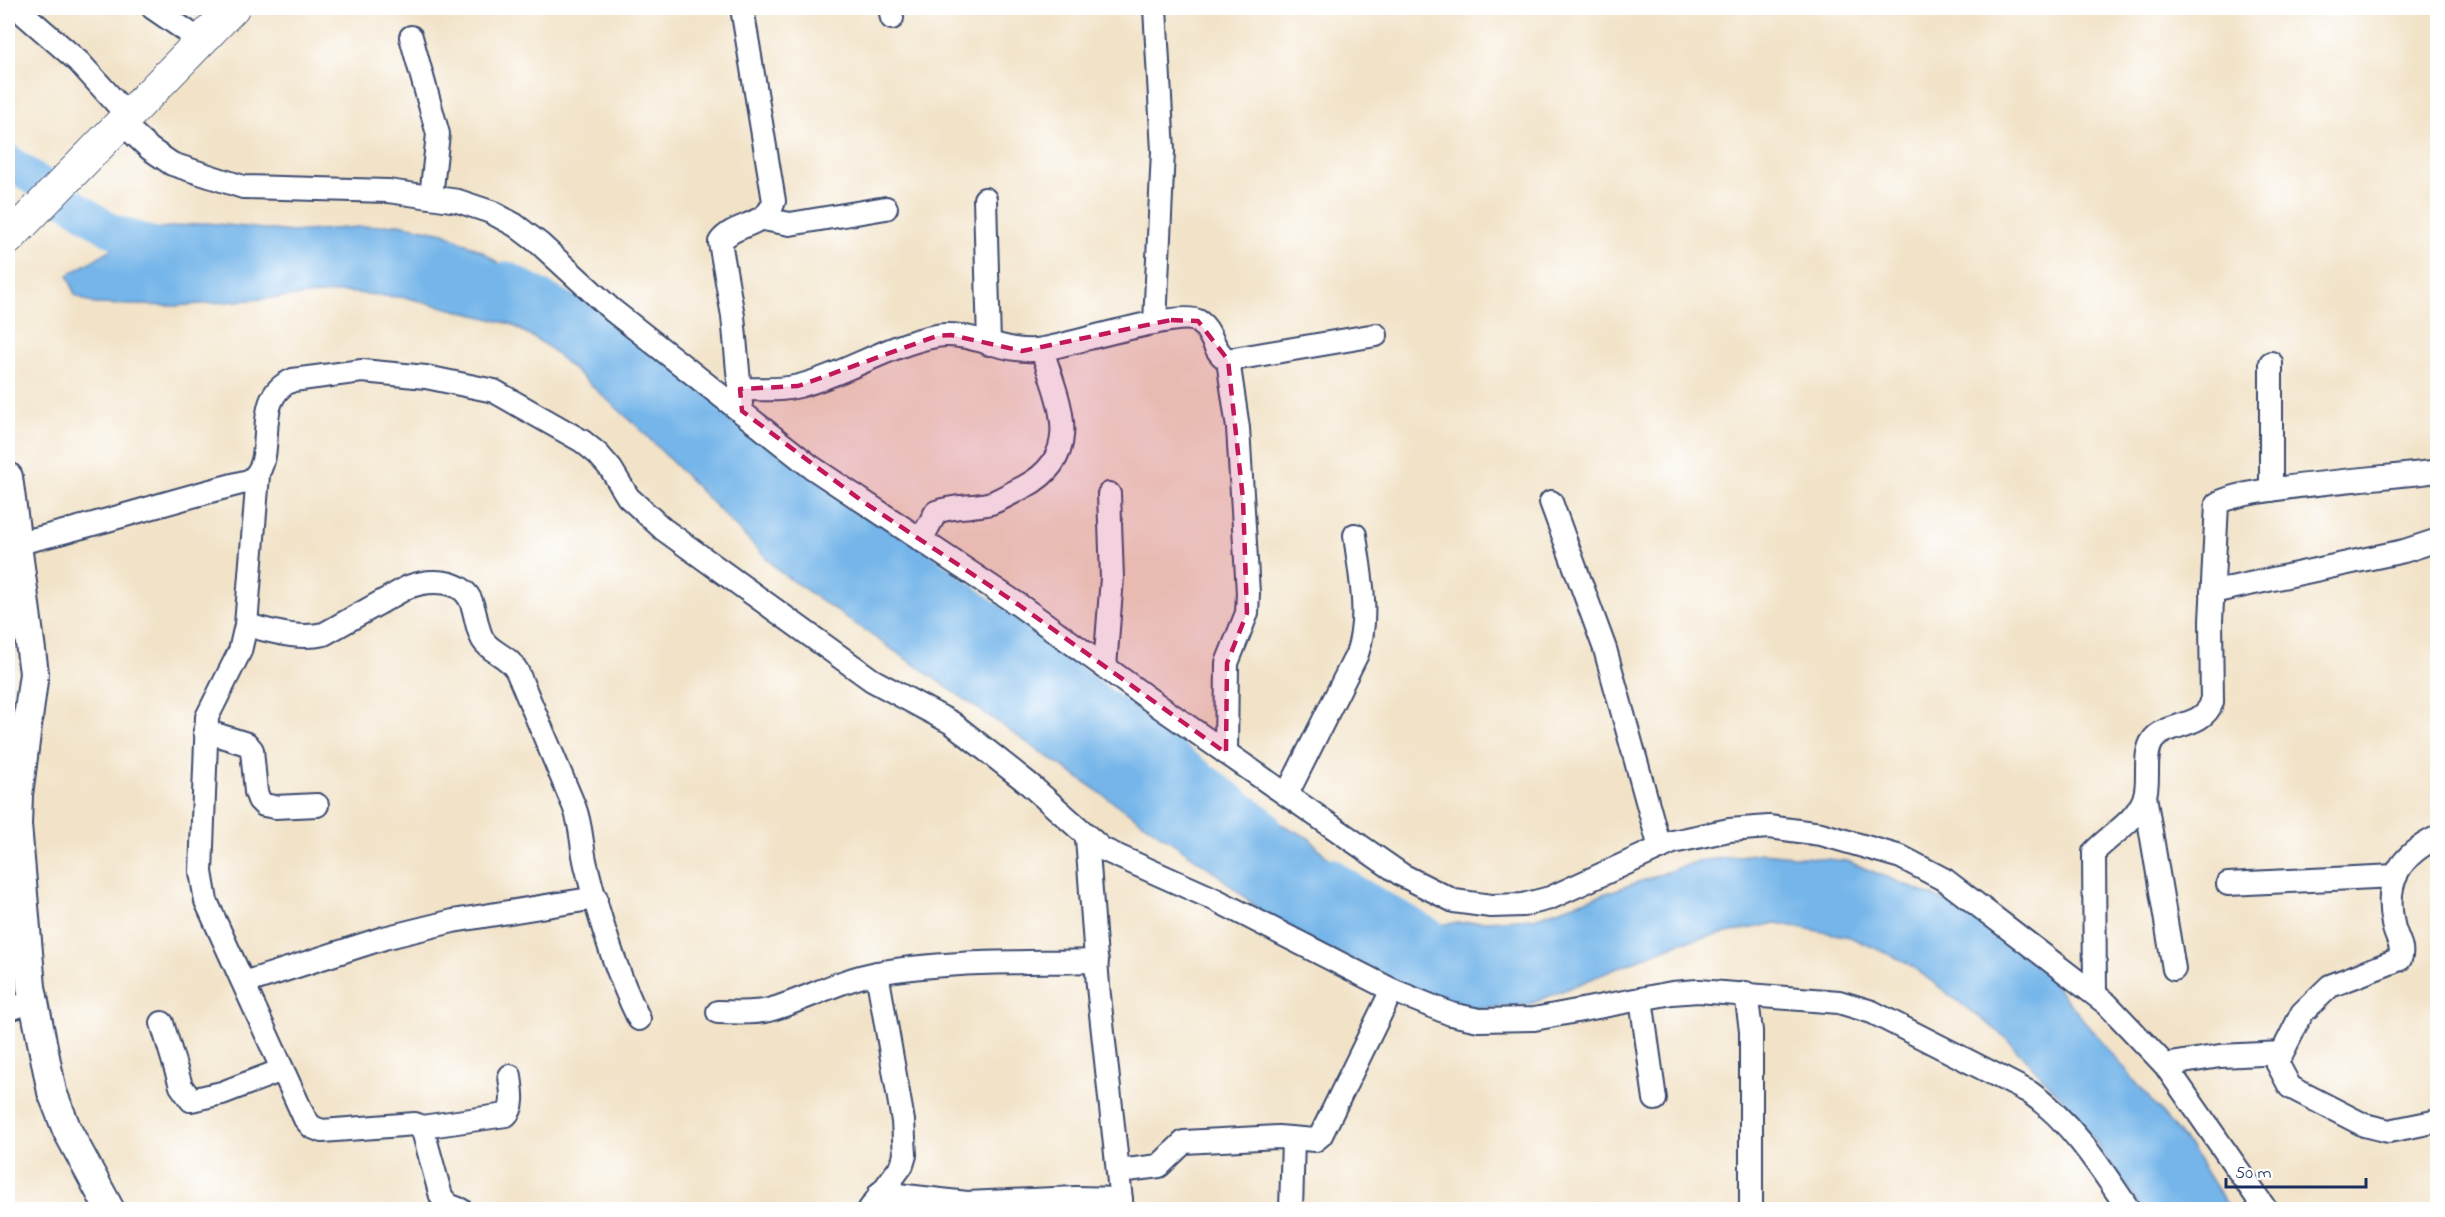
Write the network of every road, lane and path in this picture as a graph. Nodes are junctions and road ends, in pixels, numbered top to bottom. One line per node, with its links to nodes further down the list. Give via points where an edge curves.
1 (153, 8): 7 (street)
2 (233, 8): 7 (main road)
3 (742, 8): 12 (street, via 774,201)
4 (1155, 8): 14 (street, via 1163,151)
5 (25, 15): 8 (street, via 79,62)
6 (411, 38): 9 (street, via 438,134)
7 (201, 41): 8 (main road)
8 (125, 120): 9 (street, via 150,149 172,164 243,187 388,191); 13 (main road)
9 (431, 197): 20 (street, via 474,206 515,225 612,310)
10 (985, 200): 16 (street)
11 (886, 208): 12 (street, via 790,224)
12 (763, 219): 20 (street, via 736,228 720,242 733,316)
13 (8, 239)
14 (1155, 323): 17 (street); 18 (street, via 1198,321 1221,356)
15 (1376, 335): 18 (street)
16 (989, 344): 17 (street, via 1022,351); 20 (street, via 951,335 937,336 798,386)
17 (1042, 350): 28 (street, via 1062,413 1057,458 1037,480 992,503 936,512)
18 (1228, 360): 35 (street, via 1238,428 1248,593 1247,613 1227,663)
19 (2271, 363): 24 (street)
20 (741, 400): 28 (street, via 810,465)
21 (2438, 471): 24 (street)
22 (258, 475): 30 (street, via 249,481); 32 (street); 41 (street, via 269,405 282,384 293,380 362,371 426,377 494,391 582,441 611,469 638,509 663,529 872,680 952,723 1029,784)
23 (8, 477): 30 (street)
24 (2271, 490): 31 (street, via 2230,496 2217,504)
25 (1109, 494): 33 (street, via 1112,578)
26 (1551, 502): 42 (street, via 1605,649)
27 (1355, 535): 36 (street, via 1364,634)
28 (921, 540): 33 (street)
29 (2438, 540): 31 (street, via 2404,551)
30 (18, 543): 37 (street, via 34,673)
31 (2212, 592): 38 (street, via 2212,702 2200,718 2154,738)
32 (246, 625): 34 (street, via 240,651 212,703); 45 (street, via 310,637 324,634 423,582 437,581 466,592 483,639 511,660 517,671 581,824 585,864)
33 (1105, 667): 35 (street)
34 (205, 731): 39 (street, via 247,744 252,750 256,792 264,805); 49 (street, via 201,873 206,901)
35 (1226, 753): 36 (street)
36 (1287, 794): 42 (street, via 1402,875 1454,901 1473,904 1523,905 1550,898)
37 (13, 795): 54 (street)
38 (2145, 796): 47 (street); 52 (street, via 2131,819 2094,852)
39 (317, 805)
40 (2438, 837): 43 (street, via 2407,855)
41 (1087, 838): 46 (street); 50 (street, via 1102,849 1214,899)
42 (1660, 848): 52 (street, via 1693,836 1769,827 1870,846 1945,880)
43 (2396, 876): 44 (street); 58 (street, via 2392,922 2401,945 2400,959 2330,986 2302,1014 2282,1053)
44 (2228, 884)
45 (596, 898): 49 (street, via 453,921 384,938); 56 (street, via 622,984)
46 (1096, 962): 48 (street, via 974,964); 66 (street)
47 (2174, 969)
48 (877, 973): 55 (street, via 770,1010); 67 (street, via 905,1145 902,1165)
49 (244, 983): 60 (street)
50 (1392, 990): 53 (street, via 1450,1014 1502,1021 1557,1016); 65 (street, via 1321,1135 1315,1140)
51 (1746, 993): 53 (street, via 1698,991); 73 (street, via 1751,1031); 74 (street, via 1857,1005 2029,1092 2064,1120)
52 (2095, 994): 59 (street)
53 (1641, 999): 62 (street)
54 (21, 1005): 70 (street, via 67,1130)
55 (718, 1012)
56 (639, 1019)
57 (162, 1023): 60 (street, via 181,1086 191,1100 222,1093)
58 (2273, 1055): 59 (street, via 2220,1056); 63 (street, via 2290,1087 2364,1125 2389,1131)
59 (2165, 1065): 75 (street)
60 (282, 1070): 64 (street, via 305,1119 322,1131 415,1124)
61 (510, 1076): 64 (street, via 512,1103 506,1115)
62 (1655, 1099)
63 (2438, 1121)
64 (422, 1127): 71 (street, via 441,1196)
65 (1293, 1139): 66 (street, via 1185,1142 1159,1167); 72 (street)
66 (1119, 1171): 68 (street)
67 (874, 1201): 69 (street)
68 (1121, 1204): 69 (street, via 1076,1198)
69 (968, 1206)
70 (110, 1209)
71 (461, 1209)
72 (1291, 1209)
73 (1751, 1209)
74 (2129, 1209)
75 (2266, 1209)

